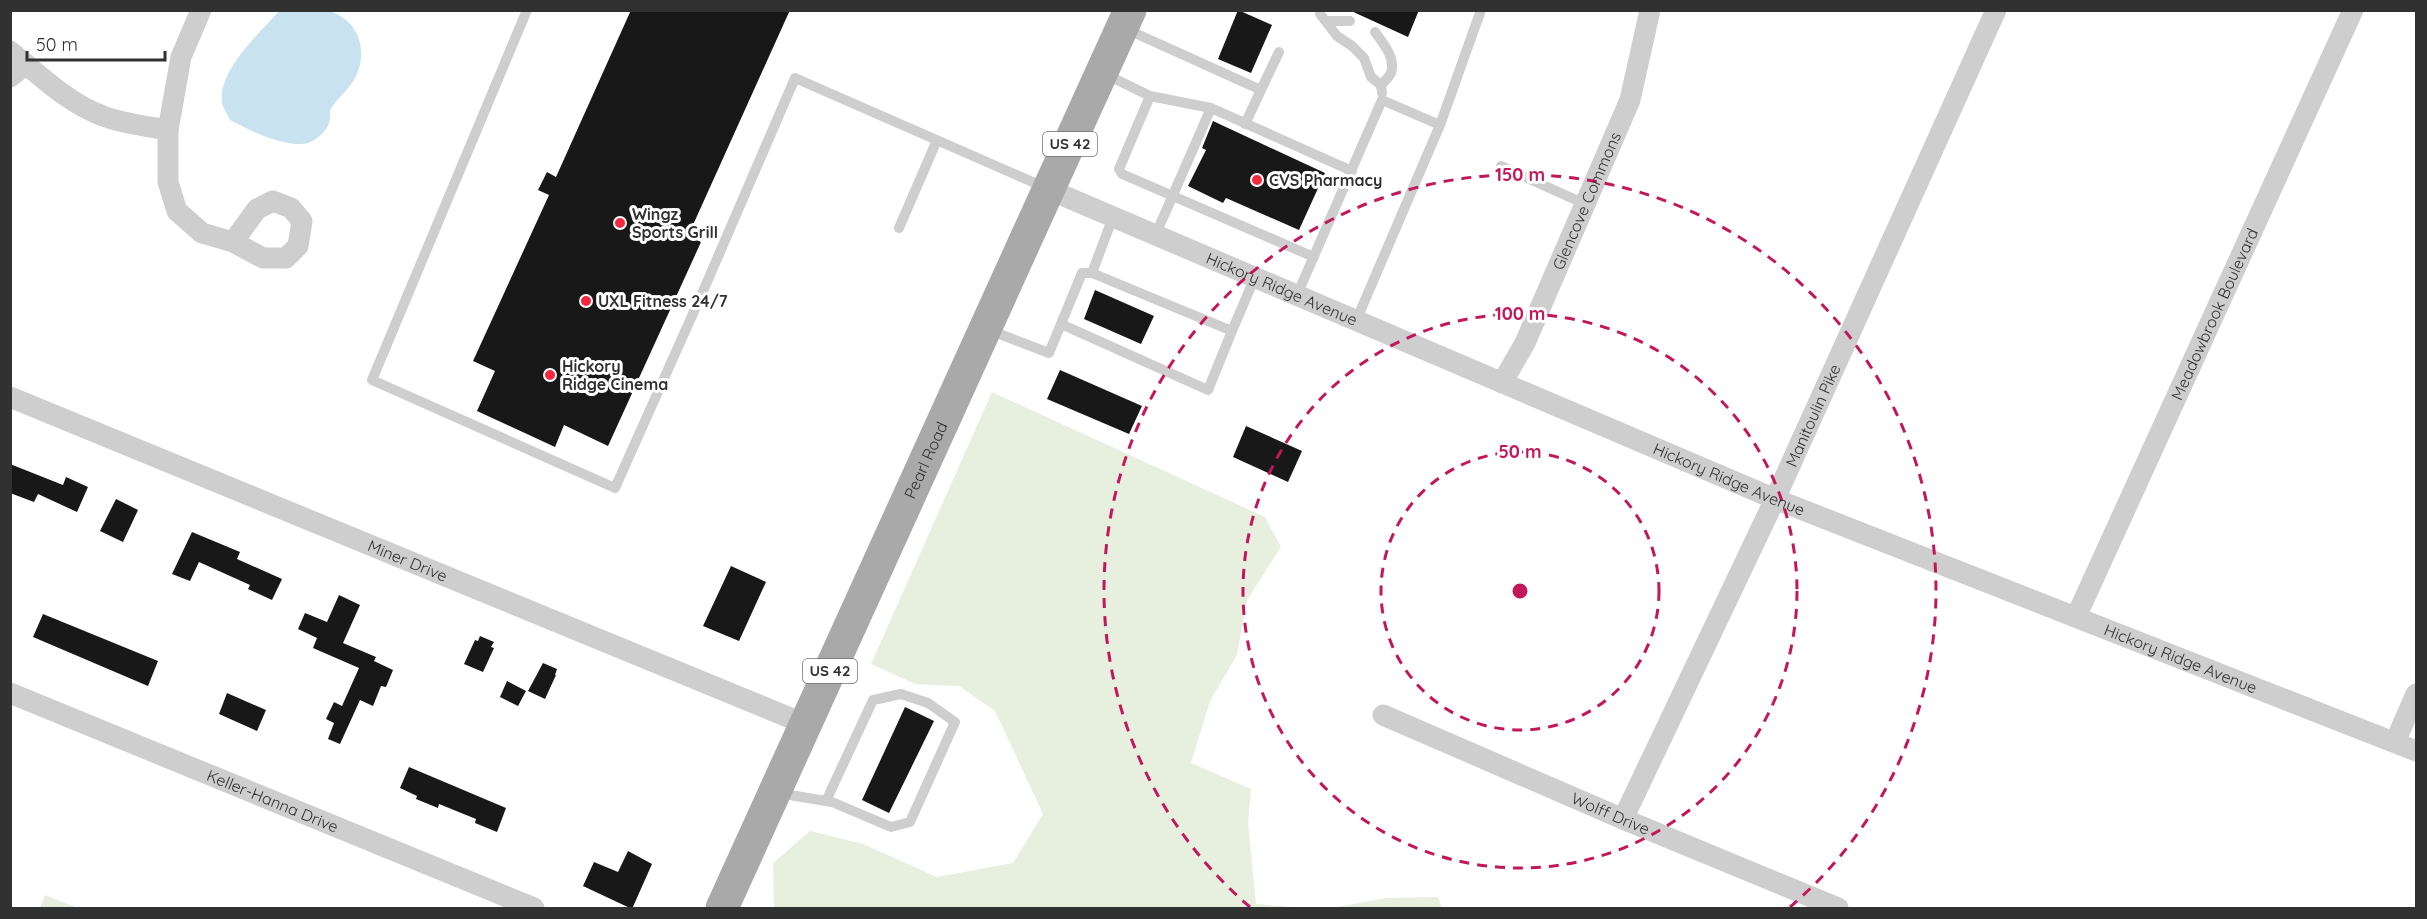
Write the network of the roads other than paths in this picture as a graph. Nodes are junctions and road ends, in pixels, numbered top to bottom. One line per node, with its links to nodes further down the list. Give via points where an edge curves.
1 (201, 10): 21 (street, via 181,57)
2 (527, 10): 22 (lane, via 372,380 615,488 795,78)
3 (1481, 10): 20 (lane)
4 (1650, 10): 27 (street, Glencove Commons, via 1630,100)
5 (1996, 10): 42 (street, Manitoulin Pike)
6 (2353, 10): 43 (street, Meadowbrook Boulevard)
7 (1321, 14): 9 (lane); 14 (lane, via 1337,36 1364,58 1371,77)
8 (1126, 19): 13 (main road, Pearl Road / US 42); 15 (lane)
9 (1350, 21)
10 (1375, 32): 14 (lane, via 1391,58 1391,73)
11 (1279, 52): 15 (lane)
12 (16, 64): 21 (street, via 102,116)
13 (1103, 73): 16 (lane); 25 (main road, Pearl Road / US 42)
14 (1381, 85): 17 (lane)
15 (1261, 90): 19 (lane)
16 (1150, 96): 18 (lane); 26 (lane, via 1119,169 1122,174)
17 (1382, 100): 20 (lane); 24 (lane)
18 (1211, 108): 19 (lane); 26 (lane)
19 (1245, 124): 24 (lane)
20 (1440, 125): 36 (lane)
21 (168, 130): 31 (street, via 168,182 177,211 202,233)
22 (937, 140): 25 (lane); 29 (lane)
23 (1501, 166): 27 (lane)
24 (1352, 171): 32 (lane)
25 (1050, 190): 28 (street, Hickory Ridge Avenue); 38 (main road, Pearl Road / US 42)
26 (1172, 196): 30 (lane); 32 (lane)
27 (1585, 204): 40 (street, Glencove Commons, via 1525,343)
28 (1113, 218): 30 (street, Hickory Ridge Avenue); 33 (lane)
29 (899, 228)
30 (1155, 236): 34 (street, Hickory Ridge Avenue)
31 (233, 242)
32 (1314, 257): 35 (lane)
33 (1092, 273): 37 (lane, via 1082,273); 39 (lane)
34 (1255, 277): 35 (street, Hickory Ridge Avenue); 39 (lane)
35 (1297, 295): 36 (street, Hickory Ridge Avenue)
36 (1356, 321): 40 (street, Hickory Ridge Avenue)
37 (1061, 324): 38 (lane, via 1049,353); 39 (lane, via 1208,390)
38 (986, 329): 47 (main road, Pearl Road / US 42)
39 (1232, 331)
40 (1502, 383): 42 (street, Hickory Ridge Avenue)
41 (10, 397): 47 (street, Miner Drive)
42 (1775, 499): 43 (street, Hickory Ridge Avenue); 52 (street, Manitoulin Pike)
43 (2076, 617): 48 (street, Hickory Ridge Avenue)
44 (10, 693): 53 (street, Keller-Hanna Drive)
45 (2416, 694): 48 (street)
46 (1383, 715): 52 (street, Wolff Drive)
47 (805, 724): 50 (main road, Pearl Road / US 42)
48 (2395, 742): 49 (street, Hickory Ridge Avenue)
49 (2416, 751)
50 (774, 793): 51 (lane); 54 (main road, Pearl Road / US 42)
51 (826, 801): 51 (lane, via 891,827 910,822 955,722 928,703 901,694 873,700)
52 (1623, 819): 55 (street, Wolff Drive)
53 (534, 909)
54 (722, 909)
55 (1838, 909)

